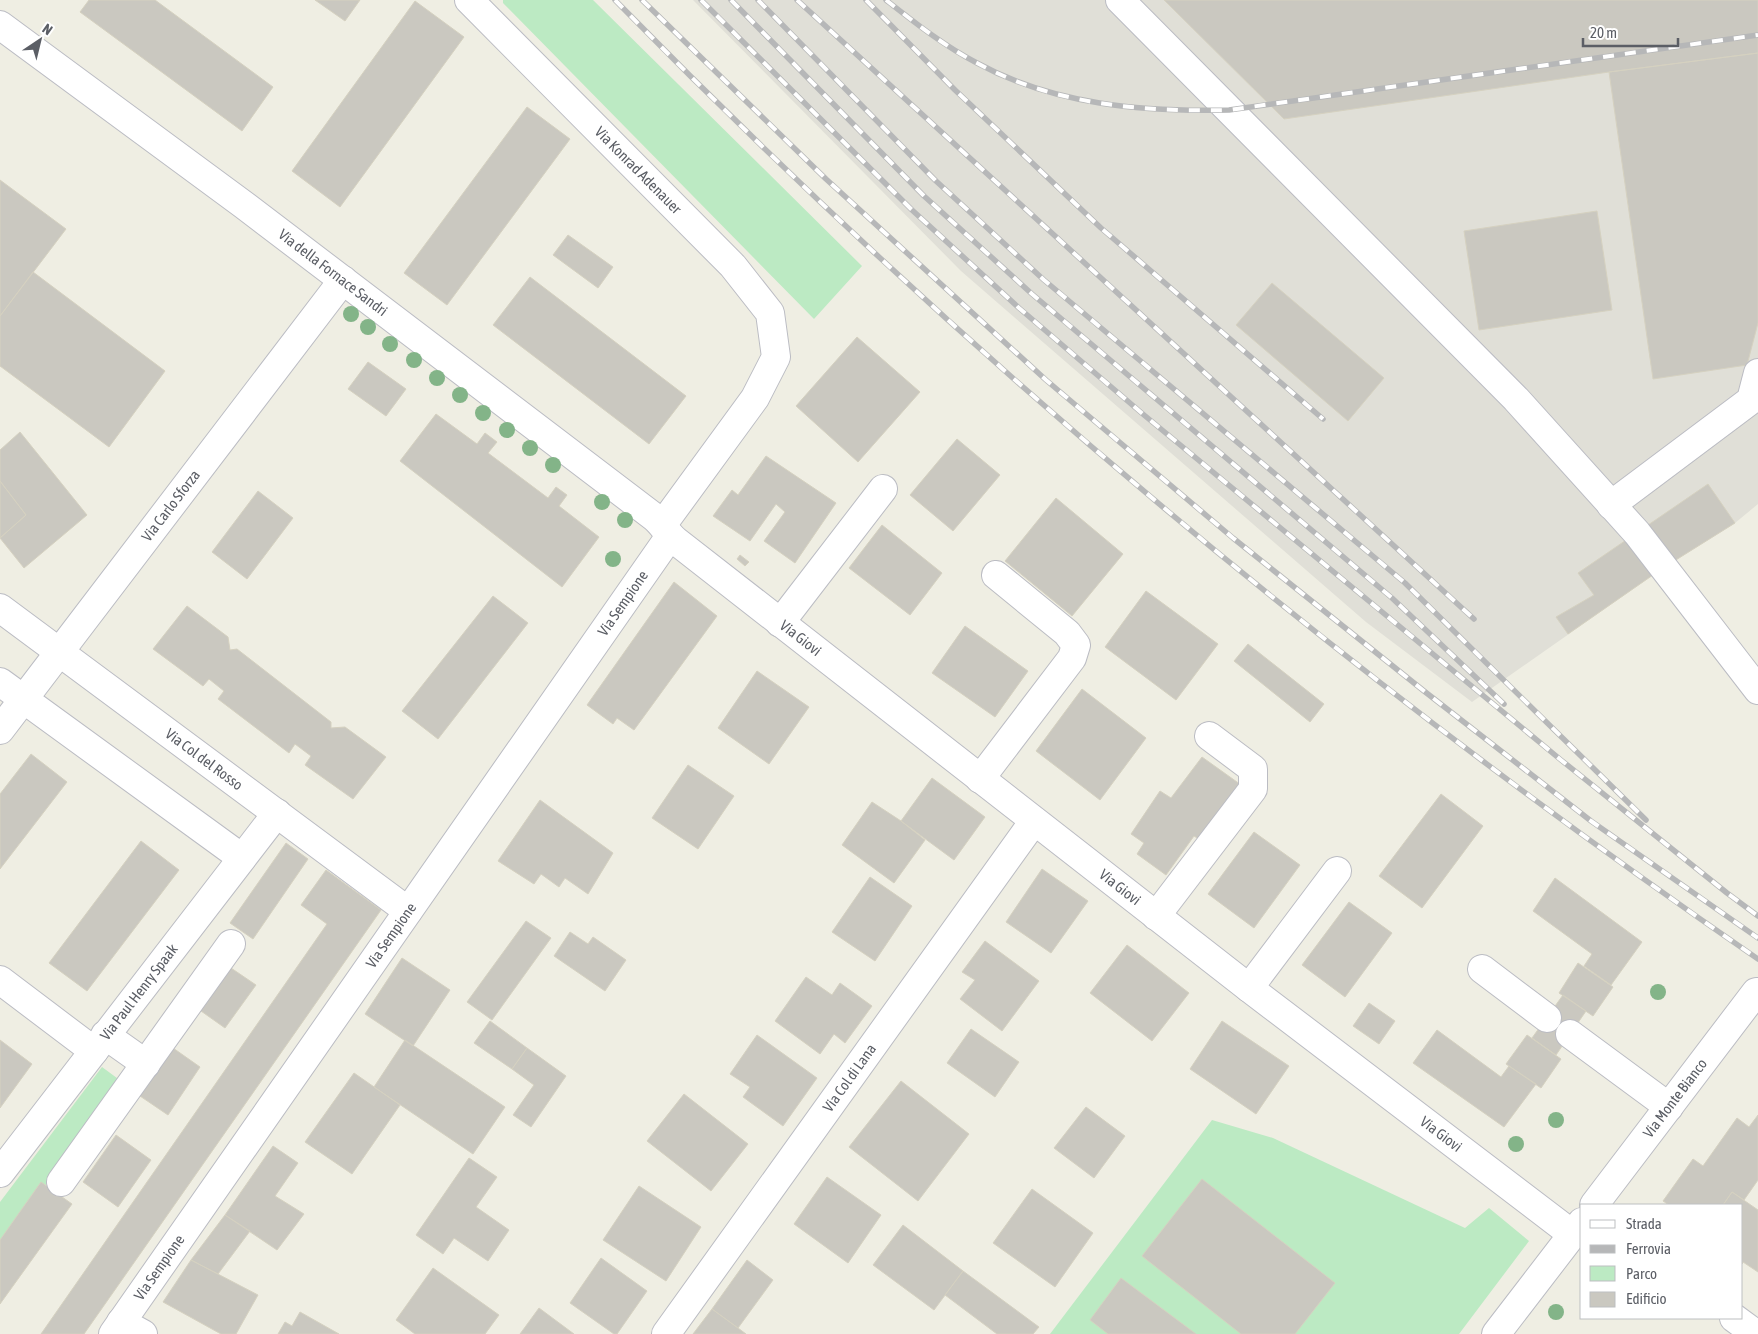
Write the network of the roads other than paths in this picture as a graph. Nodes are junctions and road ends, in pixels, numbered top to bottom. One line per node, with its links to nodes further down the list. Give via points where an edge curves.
1 (470, 0): 5 (street, Via Konrad Adenauer, via 733,266 770,313)
2 (1120, 0): 8 (street, via 1516,399)
3 (0, 25): 4 (street, Via della Fornace Sandri)
4 (342, 280): 9 (street, Via della Fornace Sandri); 13 (street, Via Carlo Sforza)
5 (776, 357): 9 (street, Via Sempione, via 755,398)
6 (1758, 373): 8 (street, via 1751,400)
7 (883, 489): 12 (street)
8 (1611, 505): 15 (street, via 1637,533)
9 (667, 530): 12 (street, Via Giovi); 24 (street, Via Sempione)
10 (996, 575): 19 (street, via 1067,633 1076,646 1072,658)
11 (0, 608): 13 (street, Via Col del Rosso)
12 (780, 623): 19 (street, Via Giovi)
13 (60, 652): 16 (street, Via Carlo Sforza); 20 (street, Via Col del Rosso)
14 (0, 682): 16 (street)
15 (1758, 690)
16 (23, 699): 17 (street, Via Carlo Sforza); 22 (street)
17 (0, 730)
18 (1209, 736): 25 (street, via 1253,769 1253,789)
19 (980, 779): 21 (street, Via Giovi)
20 (277, 812): 22 (street, Via Paul Henry Spaak); 24 (street, Via Col del Rosso)
21 (1034, 821): 25 (street, Via Giovi); 42 (street, Via Col di Lana)
22 (242, 858): 33 (street, Via Paul Henry Spaak)
23 (1337, 871): 29 (street)
24 (408, 911): 41 (street, Via Sempione)
25 (1156, 916): 29 (street, Via Giovi)
26 (231, 944): 34 (street)
27 (1482, 969): 31 (street)
28 (0, 980): 33 (street)
29 (1249, 988): 39 (street, Via Giovi)
30 (1756, 992): 35 (street, Via Monte Bianco)
31 (1547, 1018)
32 (1570, 1034): 35 (street)
33 (99, 1043): 34 (street); 36 (street, Via Paul Henry Spaak)
34 (146, 1064): 37 (street)
35 (1669, 1107): 38 (street, Via Monte Bianco)
36 (0, 1172)
37 (61, 1182)
38 (1595, 1204)
39 (1577, 1228): 43 (street)
40 (1735, 1319): 44 (street)
41 (126, 1330)
42 (666, 1334)
43 (1496, 1334)
44 (1756, 1334)

